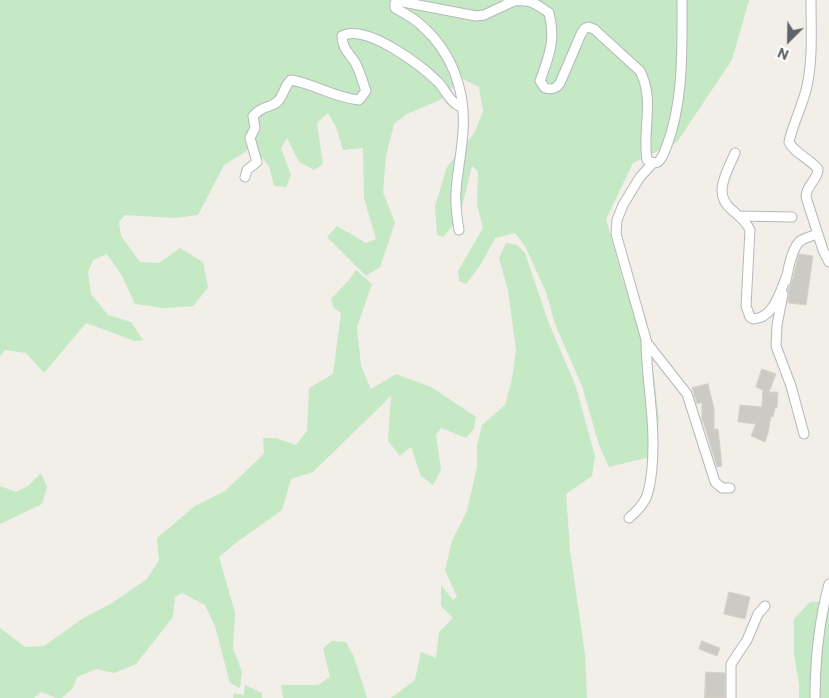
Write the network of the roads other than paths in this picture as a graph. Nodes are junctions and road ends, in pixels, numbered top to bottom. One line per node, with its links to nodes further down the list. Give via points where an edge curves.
1 (682, 0): 6 (street, via 677,108 672,133 662,156)
2 (811, 0): 11 (street, via 810,68 805,95 789,142 818,169 806,191)
3 (510, 1): 4 (street, via 476,16 395,3 396,8 420,23 445,51 453,66); 6 (street, via 536,4 549,13 553,38 540,81 545,88 556,88 560,83 581,34 588,27 640,71 648,106 647,160)
4 (462, 104): 7 (street, via 454,104 440,85 406,56 364,35 348,33 342,36 342,45 356,64 366,91 359,100 346,99 291,80 276,104 258,110 253,116 255,128 250,138 257,162 247,170); 10 (street, via 463,130 456,192)
5 (734, 153): 8 (street, via 721,194 722,201)
6 (653, 163): 14 (street, via 640,176 623,204 616,234)
7 (246, 177)
8 (740, 216): 9 (street); 13 (street, via 750,230 746,306 750,317 761,319 770,312)
9 (792, 218)
10 (459, 230)
11 (818, 234): 12 (street); 13 (street, via 800,240)
12 (829, 262)
13 (787, 275): 15 (street, via 776,346)
14 (646, 339): 16 (street, via 652,352 687,394 715,482 722,488); 17 (street, via 653,418 652,471 647,496)
15 (804, 434)
16 (730, 488)
17 (629, 518)
18 (829, 584): 21 (street, via 820,629)
19 (765, 606): 20 (street, via 731,664)
20 (731, 698)
21 (814, 698)

